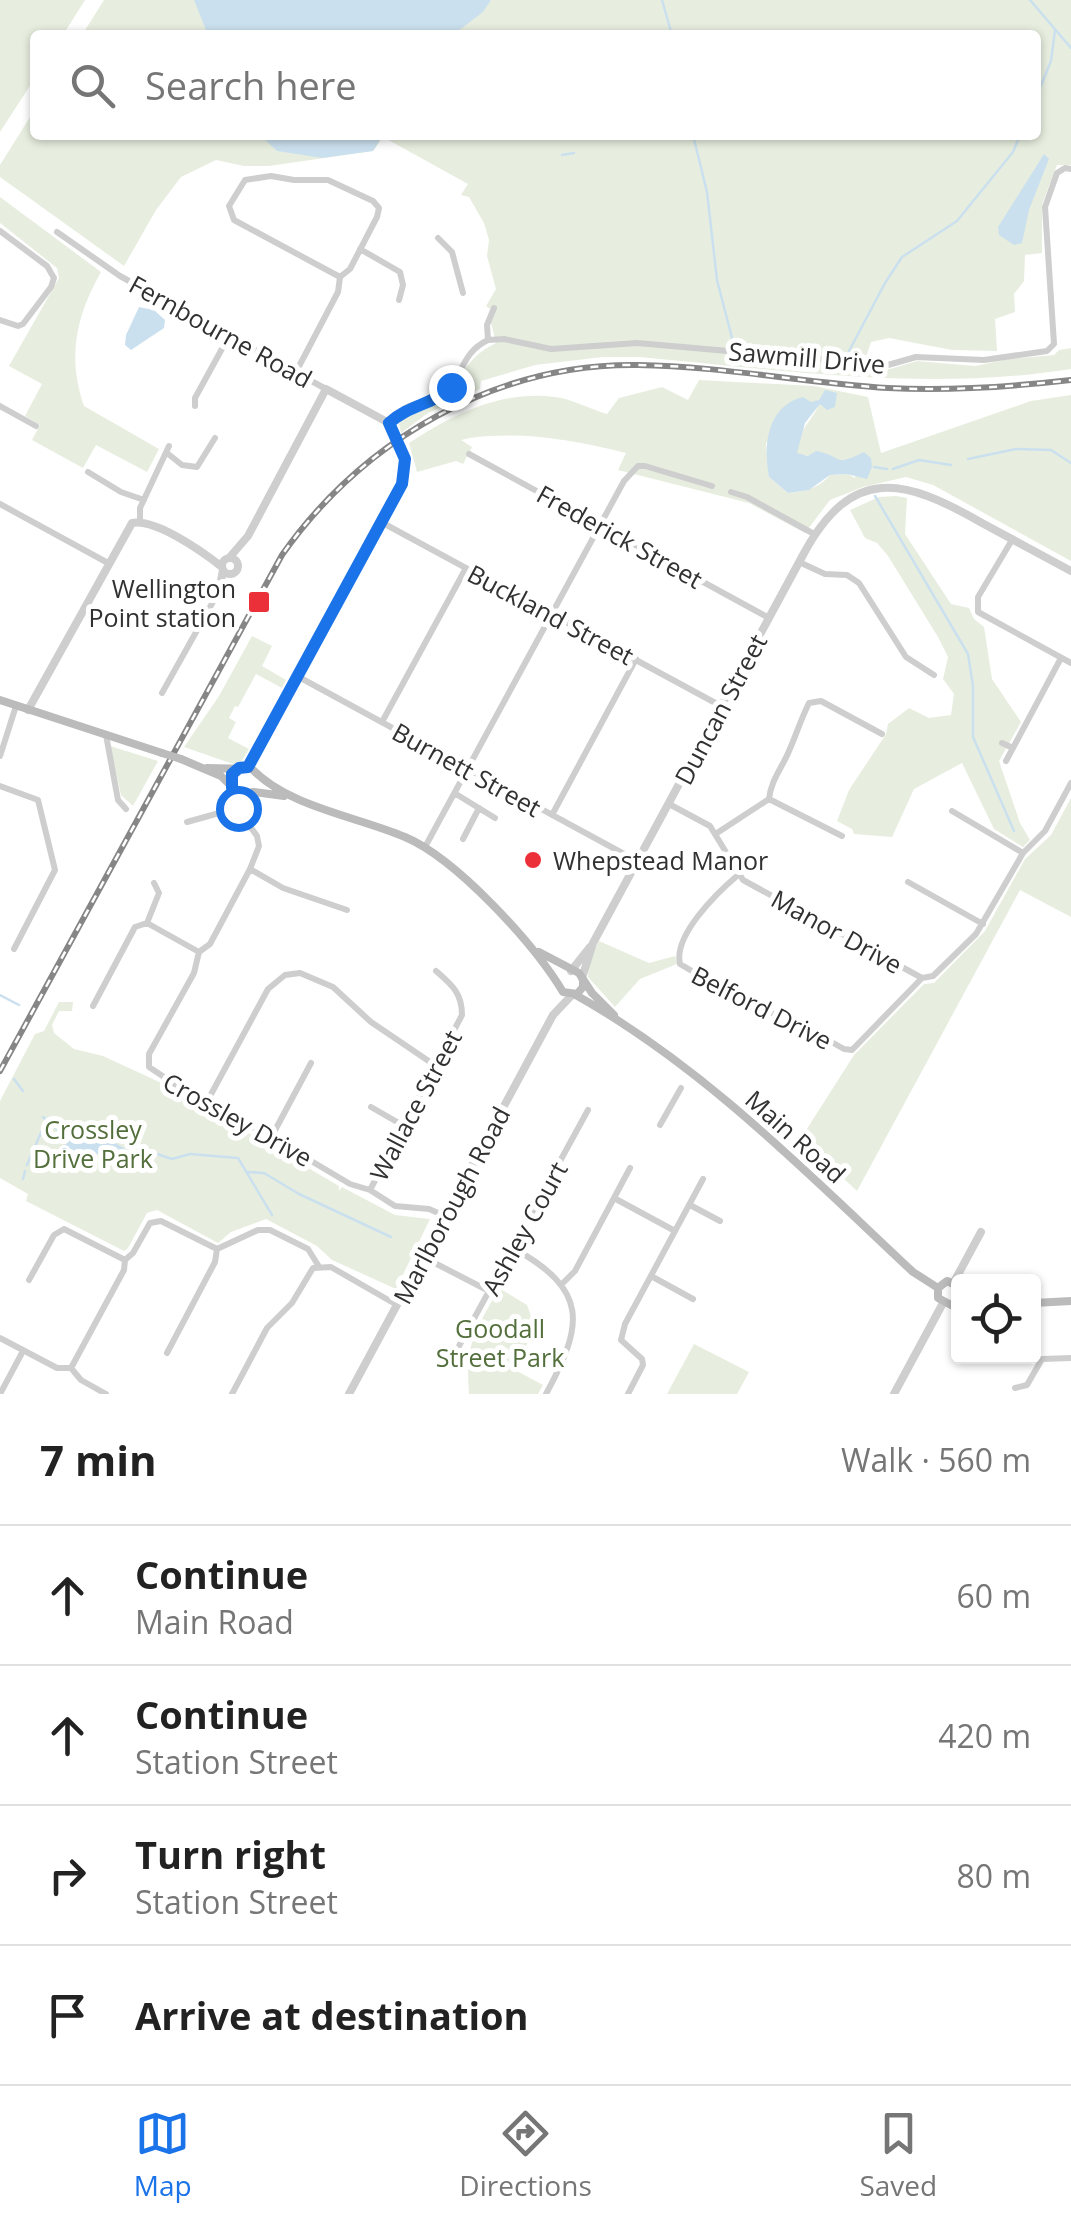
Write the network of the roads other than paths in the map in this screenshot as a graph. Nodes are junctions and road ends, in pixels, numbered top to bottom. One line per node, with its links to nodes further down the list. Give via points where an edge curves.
1 (1071, 169): 12 (street, Sawmill Drive, via 1058,173 1045,207 1054,344 1047,351 984,360 916,357 888,365 637,343 550,349)
2 (0, 231): 10 (street, via 54,278 23,324)
3 (57, 232): 11 (street, Fernbourne Road, via 120,276)
4 (438, 238): 7 (street, via 457,262)
5 (360, 250): 6 (street); 6 (street, via 377,204 328,180 245,180 229,206 234,220); 8 (street, via 400,272)
6 (340, 276): 13 (street)
7 (463, 294)
8 (399, 300)
9 (494, 308): 12 (street)
10 (0, 320)
11 (230, 336): 13 (street, Fernbourne Road); 16 (street)
12 (488, 340): 17 (street, via 477,345 442,395)
13 (296, 372): 14 (street, Fernbourne Road)
14 (326, 389): 17 (street, Fernbourne Road); 30 (street)
15 (0, 406): 18 (street)
16 (194, 406)
17 (389, 423): 27 (street, bridge, via 405,474)
18 (36, 426)
19 (215, 438): 24 (street, via 197,467 182,465 168,450)
20 (470, 454): 28 (street, Frederick Street)
21 (88, 472): 24 (street)
22 (712, 486): 28 (street, via 638,466)
23 (731, 492): 29 (street)
24 (144, 500): 26 (street)
25 (0, 504): 33 (street)
26 (140, 521): 33 (street, via 126,530); 34 (street)
27 (380, 522): 35 (street, Buckland Street); 44 (street)
28 (601, 524): 38 (street); 39 (street, Frederick Street)
29 (814, 534): 31 (street, Duncan Street, via 841,504 886,487 919,491); 32 (street, Duncan Street)
30 (248, 536): 34 (street); 34 (street, via 239,565)
31 (1012, 540): 36 (street); 40 (street, via 978,598 978,612)
32 (799, 562): 39 (street, Duncan Street); 43 (street, via 859,583 906,657)
33 (108, 564): 49 (street)
34 (227, 566): 37 (street)
35 (466, 568): 38 (street, Buckland Street); 50 (street)
36 (1071, 571)
37 (219, 590): 45 (street)
38 (551, 613): 41 (street, Buckland Street); 60 (street)
39 (769, 618): 48 (street, Duncan Street)
40 (1062, 658): 42 (street); 54 (street)
41 (636, 659): 48 (street, Buckland Street); 75 (street)
42 (1071, 664)
43 (934, 675)
44 (297, 676): 50 (street, Burnett Street); 57 (street)
45 (162, 693)
46 (0, 700): 47 (main road)
47 (16, 706): 49 (main road); 55 (street)
48 (721, 706): 70 (street, Duncan Street)
49 (28, 710): 52 (main road)
50 (382, 722): 60 (street, Burnett Street)
51 (882, 734): 68 (street, via 821,701 809,703)
52 (106, 736): 58 (main road, bridge); 71 (street, via 118,800)
53 (1002, 743): 54 (street)
54 (1012, 748): 56 (street)
55 (0, 756)
56 (1006, 761)
57 (248, 767): 59 (main road); 61 (main road)
58 (207, 768): 59 (main road); 63 (main road)
59 (236, 770): 63 (main road)
60 (468, 770): 67 (street); 75 (street, Burnett Street)
61 (259, 779): 65 (main road); 69 (main road)
62 (1071, 782): 82 (street, Belford Drive, via 1045,831)
63 (231, 783): 66 (main road)
64 (0, 786): 92 (street, via 38,800 55,870)
65 (254, 792): 66 (main road); 69 (main road)
66 (238, 794): 72 (street)
67 (456, 794): 73 (street); 81 (street)
68 (770, 798): 78 (street); 79 (street)
69 (299, 799): 81 (main road)
70 (669, 804): 78 (street); 83 (street, Duncan Street)
71 (126, 808)
72 (238, 808): 77 (street); 84 (street, via 257,836)
73 (479, 808): 76 (street); 80 (street)
74 (952, 811): 82 (street)
75 (552, 815): 83 (street, Burnett Street)
76 (496, 818)
77 (187, 822)
78 (716, 834): 85 (street)
79 (842, 836)
80 (464, 839)
81 (425, 847): 93 (main road)
82 (1023, 852): 90 (street, Belford Drive)
83 (637, 862): 91 (street, Duncan Street)
84 (250, 869): 88 (street); 94 (street, Crossley Drive, via 210,944)
85 (738, 875): 97 (street, Manor Drive); 97 (street, Belford Drive, via 702,910 678,954 680,964 752,1006 849,1050)
86 (908, 882): 90 (street)
87 (154, 883): 89 (street, via 159,894)
88 (347, 910)
89 (147, 923): 94 (street); 101 (street, via 135,927)
90 (983, 924): 97 (street, Belford Drive, via 933,976)
91 (593, 943): 96 (street, Duncan Street); 98 (street, Duncan Street)
92 (14, 949)
93 (535, 950): 96 (main road); 99 (main road)
94 (199, 952): 107 (street, Crossley Drive, via 148,1061 155,1073)
95 (436, 971): 105 (street, Wallace Street, via 462,1002 462,1016)
96 (570, 971): 98 (main road); 99 (main road)
97 (922, 978)
98 (583, 979): 100 (main road); 103 (main road, Main Road)
99 (560, 986): 100 (main road); 102 (street, Marlborough Road)
100 (573, 995): 102 (street, Marlborough Road); 103 (main road, Main Road)
101 (93, 1006)
102 (553, 1016): 118 (street, Marlborough Road)
103 (621, 1022): 132 (main road, Main Road, via 738,1108)
104 (311, 1063): 112 (street)
105 (436, 1066): 107 (street, via 333,987 300,973 284,975 268,989); 111 (street, Wallace Street)
106 (681, 1088): 110 (street)
107 (209, 1098): 112 (street, Crossley Drive, via 248,1126)
108 (370, 1107): 111 (street)
109 (588, 1110): 122 (street, Ashley Court)
110 (660, 1125)
111 (404, 1126): 115 (street, Wallace Street)
112 (274, 1134): 115 (street, Crossley Drive)
113 (630, 1168): 116 (street)
114 (703, 1180): 117 (street)
115 (370, 1190): 118 (street, Crossley Drive, via 395,1206)
116 (614, 1198): 120 (street); 131 (street)
117 (690, 1204): 119 (street); 120 (street)
118 (445, 1216): 124 (street, Marlborough Road)
119 (720, 1220)
120 (676, 1231): 128 (street)
121 (980, 1232): 127 (street)
122 (513, 1248): 131 (street); 133 (street, Ashley Court)
123 (217, 1249): 125 (street, via 155,1220); 126 (street, via 270,1230 308,1249); 143 (street)
124 (423, 1257): 133 (street); 139 (street, Marlborough Road)
125 (125, 1260): 129 (street, via 64,1229); 145 (street)
126 (318, 1266): 139 (street); 149 (street, via 268,1328)
127 (961, 1274)
128 (651, 1276): 134 (street); 152 (street, via 621,1340 644,1365)
129 (29, 1280)
130 (951, 1282): 132 (main road)
131 (562, 1284): 151 (street, via 574,1328)
132 (938, 1288): 136 (main road)
133 (489, 1291): 141 (street, Ashley Court)
134 (693, 1299)
135 (1071, 1301): 137 (main road)
136 (943, 1303): 138 (main road); 153 (street)
137 (1041, 1303)
138 (951, 1304)
139 (397, 1305): 150 (street, Marlborough Road)
140 (0, 1338): 142 (street)
141 (459, 1346)
142 (24, 1350): 145 (street, via 57,1368); 147 (street)
143 (166, 1353)
144 (1071, 1358): 146 (street, via 1042,1359 1028,1386)
145 (72, 1368): 148 (street)
146 (1015, 1388)
147 (0, 1394)
148 (106, 1394)
149 (232, 1394)
150 (349, 1394)
151 (546, 1394)
152 (628, 1394)
153 (894, 1394)

